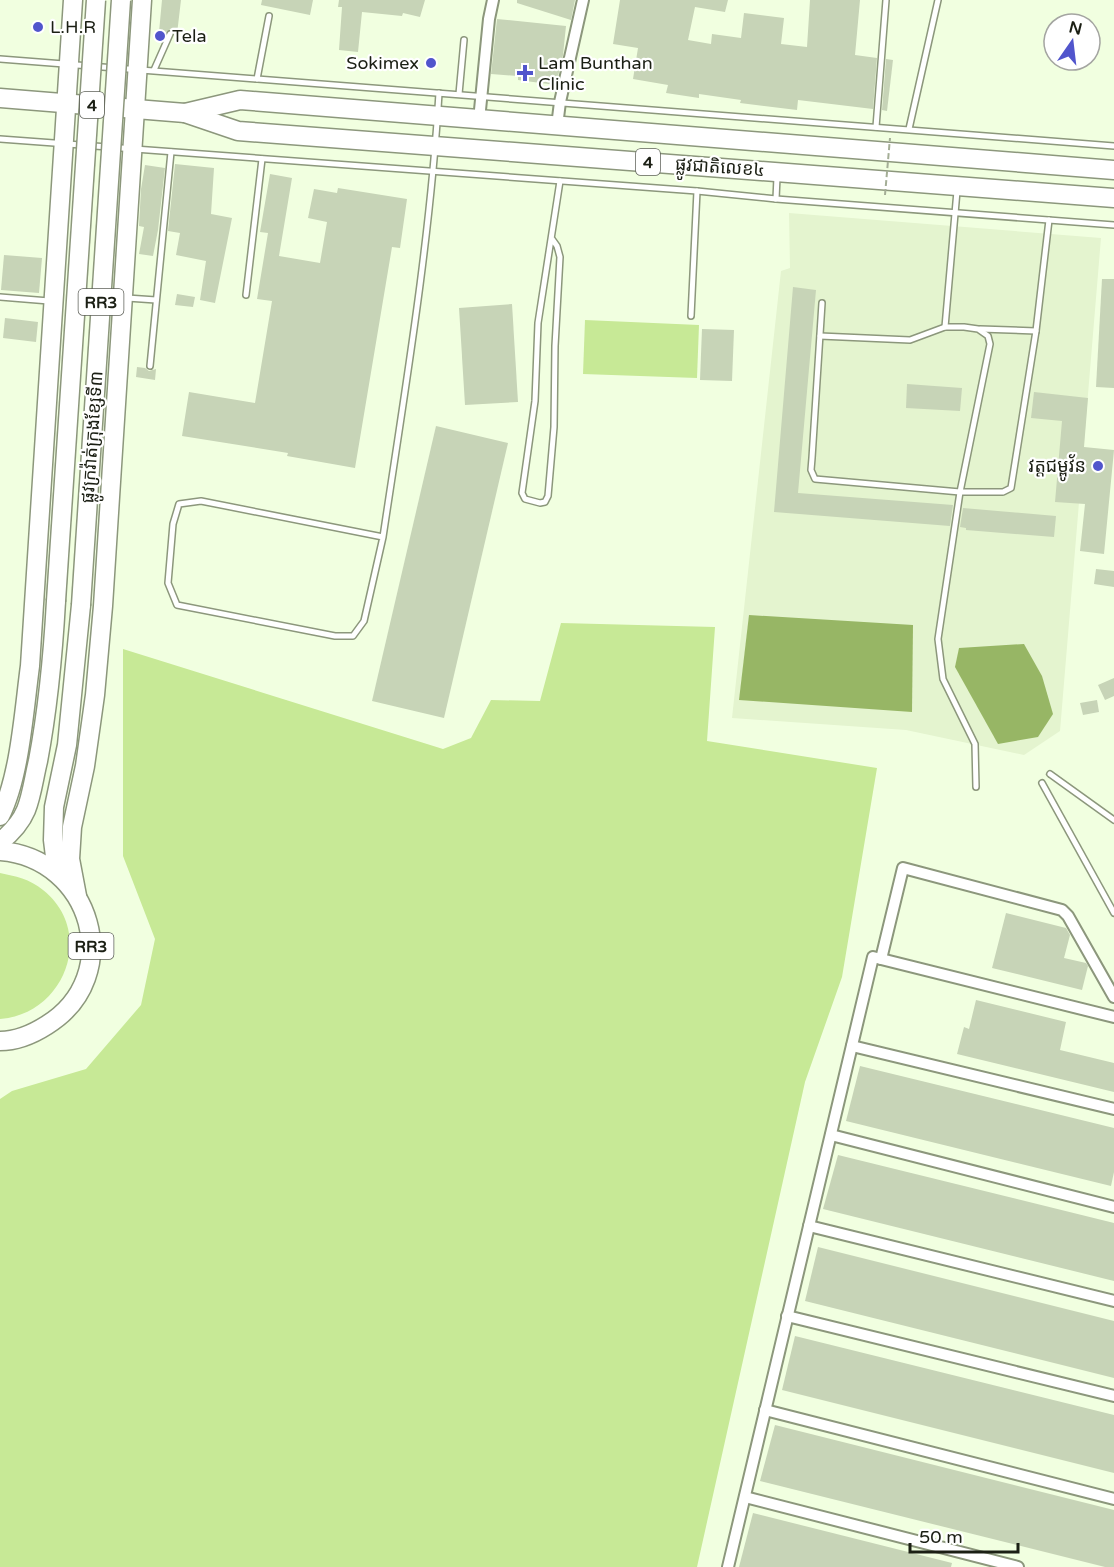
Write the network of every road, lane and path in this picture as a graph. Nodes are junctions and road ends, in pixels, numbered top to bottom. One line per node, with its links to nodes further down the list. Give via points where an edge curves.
1 (73, 0): 13 (main road)
2 (96, 0): 69 (main road, ផ្លូវក្រវ៉ាត់ក្រុងខ្សែទី៣ / RR3, bridge, via 51,672 44,728 25,812)
3 (121, 0): 71 (main road, ផ្លូវក្រវ៉ាត់ក្រុងខ្សែទី៣ / RR3, bridge, via 81,605 67,744 54,807)
4 (142, 0): 14 (main road)
5 (493, 0): 18 (street)
6 (583, 0): 20 (street)
7 (886, 0): 27 (lane)
8 (938, 0): 28 (lane)
9 (269, 16): 15 (lane)
10 (170, 33): 14 (lane)
11 (464, 40): 17 (lane)
12 (0, 59): 13 (lane)
13 (69, 65): 14 (lane); 21 (main road)
14 (146, 70): 15 (lane); 22 (main road)
15 (257, 79): 16 (lane)
16 (439, 93): 17 (lane); 24 (lane)
17 (459, 94): 18 (lane)
18 (482, 96): 20 (lane); 25 (street)
19 (0, 98): 21 (main road, ផ្លូវជាតិលេខ៤ / 4)
20 (560, 102): 26 (street); 27 (lane)
21 (66, 103): 22 (main road, ផ្លូវជាតិលេខ៤ / 4); 31 (main road)
22 (135, 109): 23 (main road, ផ្លូវជាតិលេខ៤ / 4); 34 (main road)
23 (184, 113): 24 (main road, ផ្លូវជាតិលេខ៤ / 4, via 240,100); 32 (main road, ផ្លូវជាតិលេខ៤ / 4, via 238,130)
24 (438, 116): 25 (main road, ផ្លូវជាតិលេខ៤ / 4); 32 (lane)
25 (479, 120): 26 (main road, ផ្លូវជាតិលេខ៤ / 4)
26 (557, 126): 37 (main road, ផ្លូវជាតិលេខ៤ / 4)
27 (876, 127): 28 (lane)
28 (909, 129): 33 (lane)
29 (890, 138): 43 (path, bridge)
30 (0, 139): 31 (lane)
31 (64, 144): 34 (lane); 54 (main road)
32 (436, 145): 38 (main road, ផ្លូវជាតិលេខ៤ / 4); 39 (lane)
33 (1114, 146)
34 (132, 148): 35 (lane); 52 (main road)
35 (171, 152): 36 (lane); 53 (lane)
36 (262, 159): 39 (lane); 50 (lane)
37 (1114, 170)
38 (777, 172): 41 (main road, ផ្លូវជាតិលេខ៤ / 4); 45 (lane)
39 (434, 173): 40 (lane); 63 (lane)
40 (560, 181): 42 (lane); 49 (lane)
41 (957, 186): 44 (main road, ផ្លូវជាតិលេខ៤ / 4); 46 (lane)
42 (697, 191): 45 (lane); 56 (lane)
43 (885, 195)
44 (1114, 198)
45 (776, 199): 46 (lane)
46 (955, 213): 47 (lane); 57 (lane)
47 (1049, 220): 48 (lane); 59 (lane)
48 (1114, 225)
49 (552, 238): 49 (lane, via 538,323 535,401 522,493 525,499 540,503 548,496 554,427 560,256)
50 (246, 295)
51 (0, 297): 54 (lane)
52 (123, 298): 53 (lane); 72 (main road, via 95,695 72,827 70,859)
53 (156, 300): 61 (lane)
54 (54, 301): 67 (main road, via 30,666 9,799)
55 (822, 303): 60 (lane)
56 (691, 316)
57 (945, 327): 58 (lane); 60 (lane, via 910,340)
58 (978, 329): 59 (lane); 62 (lane, via 990,344)
59 (1036, 331): 62 (lane, via 1011,488 1003,492)
60 (820, 336): 62 (lane, via 811,464 815,479)
61 (150, 366)
62 (960, 492): 66 (lane, via 938,639 943,679 975,744)
63 (382, 537): 63 (lane, via 364,621 353,636 335,636 177,606 168,583 173,524 179,504 201,501)
64 (1050, 774): 68 (lane)
65 (1042, 783): 73 (lane)
66 (976, 787)
67 (0, 816)
68 (1114, 820)
69 (0, 842)
70 (0, 851): 71 (main road, RR3, via 37,860)
71 (57, 873): 72 (main road, RR3)
72 (78, 896): 79 (main road, RR3, via 91,943 88,971 77,997 58,1018 35,1033)
73 (1114, 913)
74 (881, 959): 76 (street, via 903,868 1062,910); 78 (street); 80 (street, via 873,957)
75 (1114, 973): 76 (street)
76 (1104, 979): 77 (street)
77 (1114, 997)
78 (1114, 1017)
79 (2, 1042)
80 (852, 1046): 81 (street); 82 (street)
81 (1114, 1109)
82 (831, 1136): 83 (street); 84 (street)
83 (1114, 1207)
84 (809, 1226): 85 (street); 86 (street)
85 (1114, 1301)
86 (788, 1316): 87 (street); 88 (street)
87 (1114, 1396)
88 (765, 1410): 89 (street); 90 (street)
89 (745, 1497): 91 (street); 92 (street)
90 (1114, 1499)
91 (728, 1567)
92 (1018, 1567)

